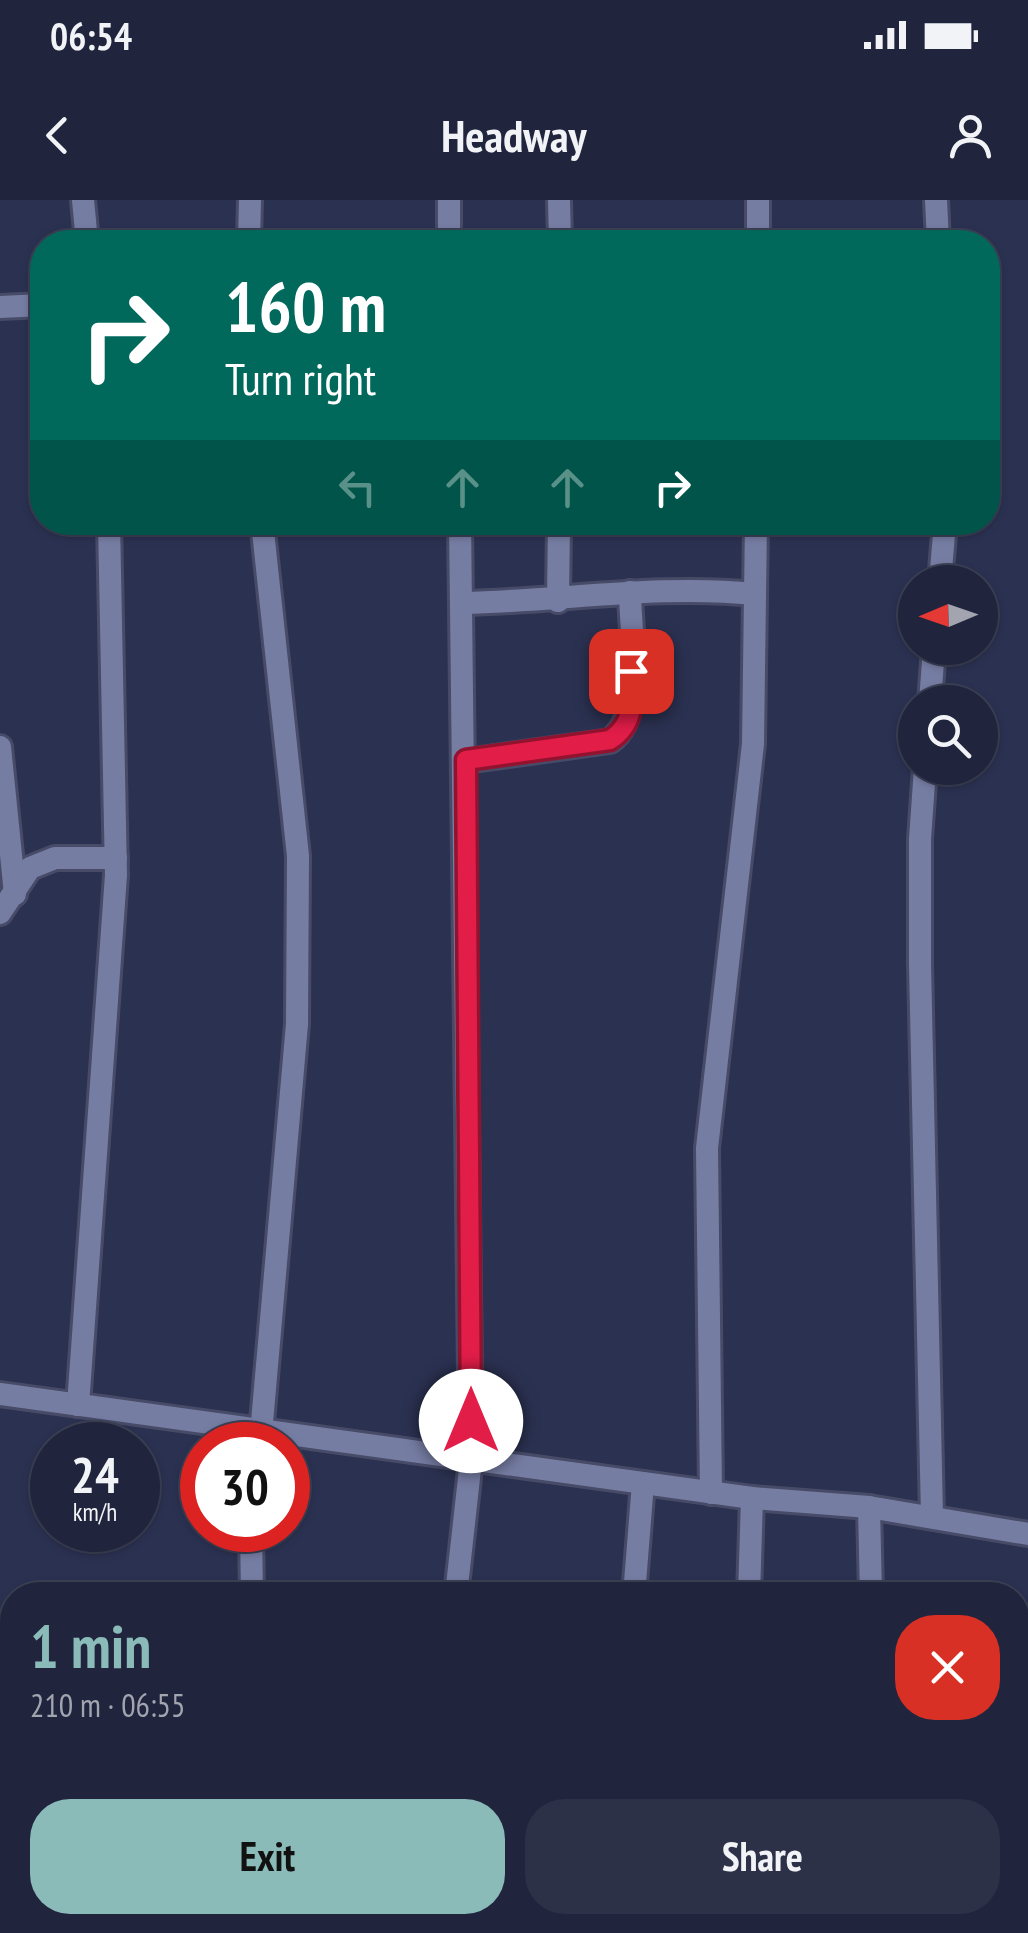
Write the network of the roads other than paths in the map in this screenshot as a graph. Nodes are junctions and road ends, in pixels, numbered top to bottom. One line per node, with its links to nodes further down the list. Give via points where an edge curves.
1 (83, 200): 7 (street)
2 (250, 200): 8 (street)
3 (449, 200): 9 (street)
4 (560, 200): 10 (street)
5 (758, 200): 11 (street)
6 (936, 200): 12 (street)
7 (87, 230)
8 (249, 230)
9 (449, 230)
10 (560, 230)
11 (758, 230)
12 (937, 230)
13 (30, 305): 14 (street)
14 (0, 307)
15 (108, 535): 29 (street)
16 (263, 535): 34 (street, via 298,856 297,1024)
17 (461, 535): 25 (street)
18 (559, 535): 24 (street)
19 (756, 535): 23 (street)
20 (944, 535): 21 (street)
21 (941, 565)
22 (630, 592): 23 (street); 24 (street); 27 (street, via 632,710 624,731 610,740)
23 (756, 594): 39 (street, via 753,744 707,1148)
24 (558, 601): 25 (street)
25 (464, 603): 27 (street)
26 (0, 747): 30 (street)
27 (466, 760): 37 (street)
28 (925, 785): 42 (street, via 920,946)
29 (116, 858): 30 (street, via 55,858 30,868); 33 (street)
30 (15, 894): 31 (street)
31 (0, 913)
32 (0, 1394): 33 (street)
33 (78, 1405): 35 (street)
34 (262, 1422)
35 (180, 1423)
36 (310, 1443): 37 (street)
37 (472, 1460): 38 (street); 46 (street)
38 (642, 1483): 39 (street); 47 (street)
39 (711, 1493): 40 (street)
40 (752, 1498): 41 (street); 48 (street)
41 (869, 1507): 42 (street); 49 (street)
42 (932, 1516): 43 (street)
43 (1028, 1534)
44 (251, 1552): 45 (street)
45 (252, 1582)
46 (458, 1582)
47 (635, 1582)
48 (750, 1582)
49 (871, 1582)

